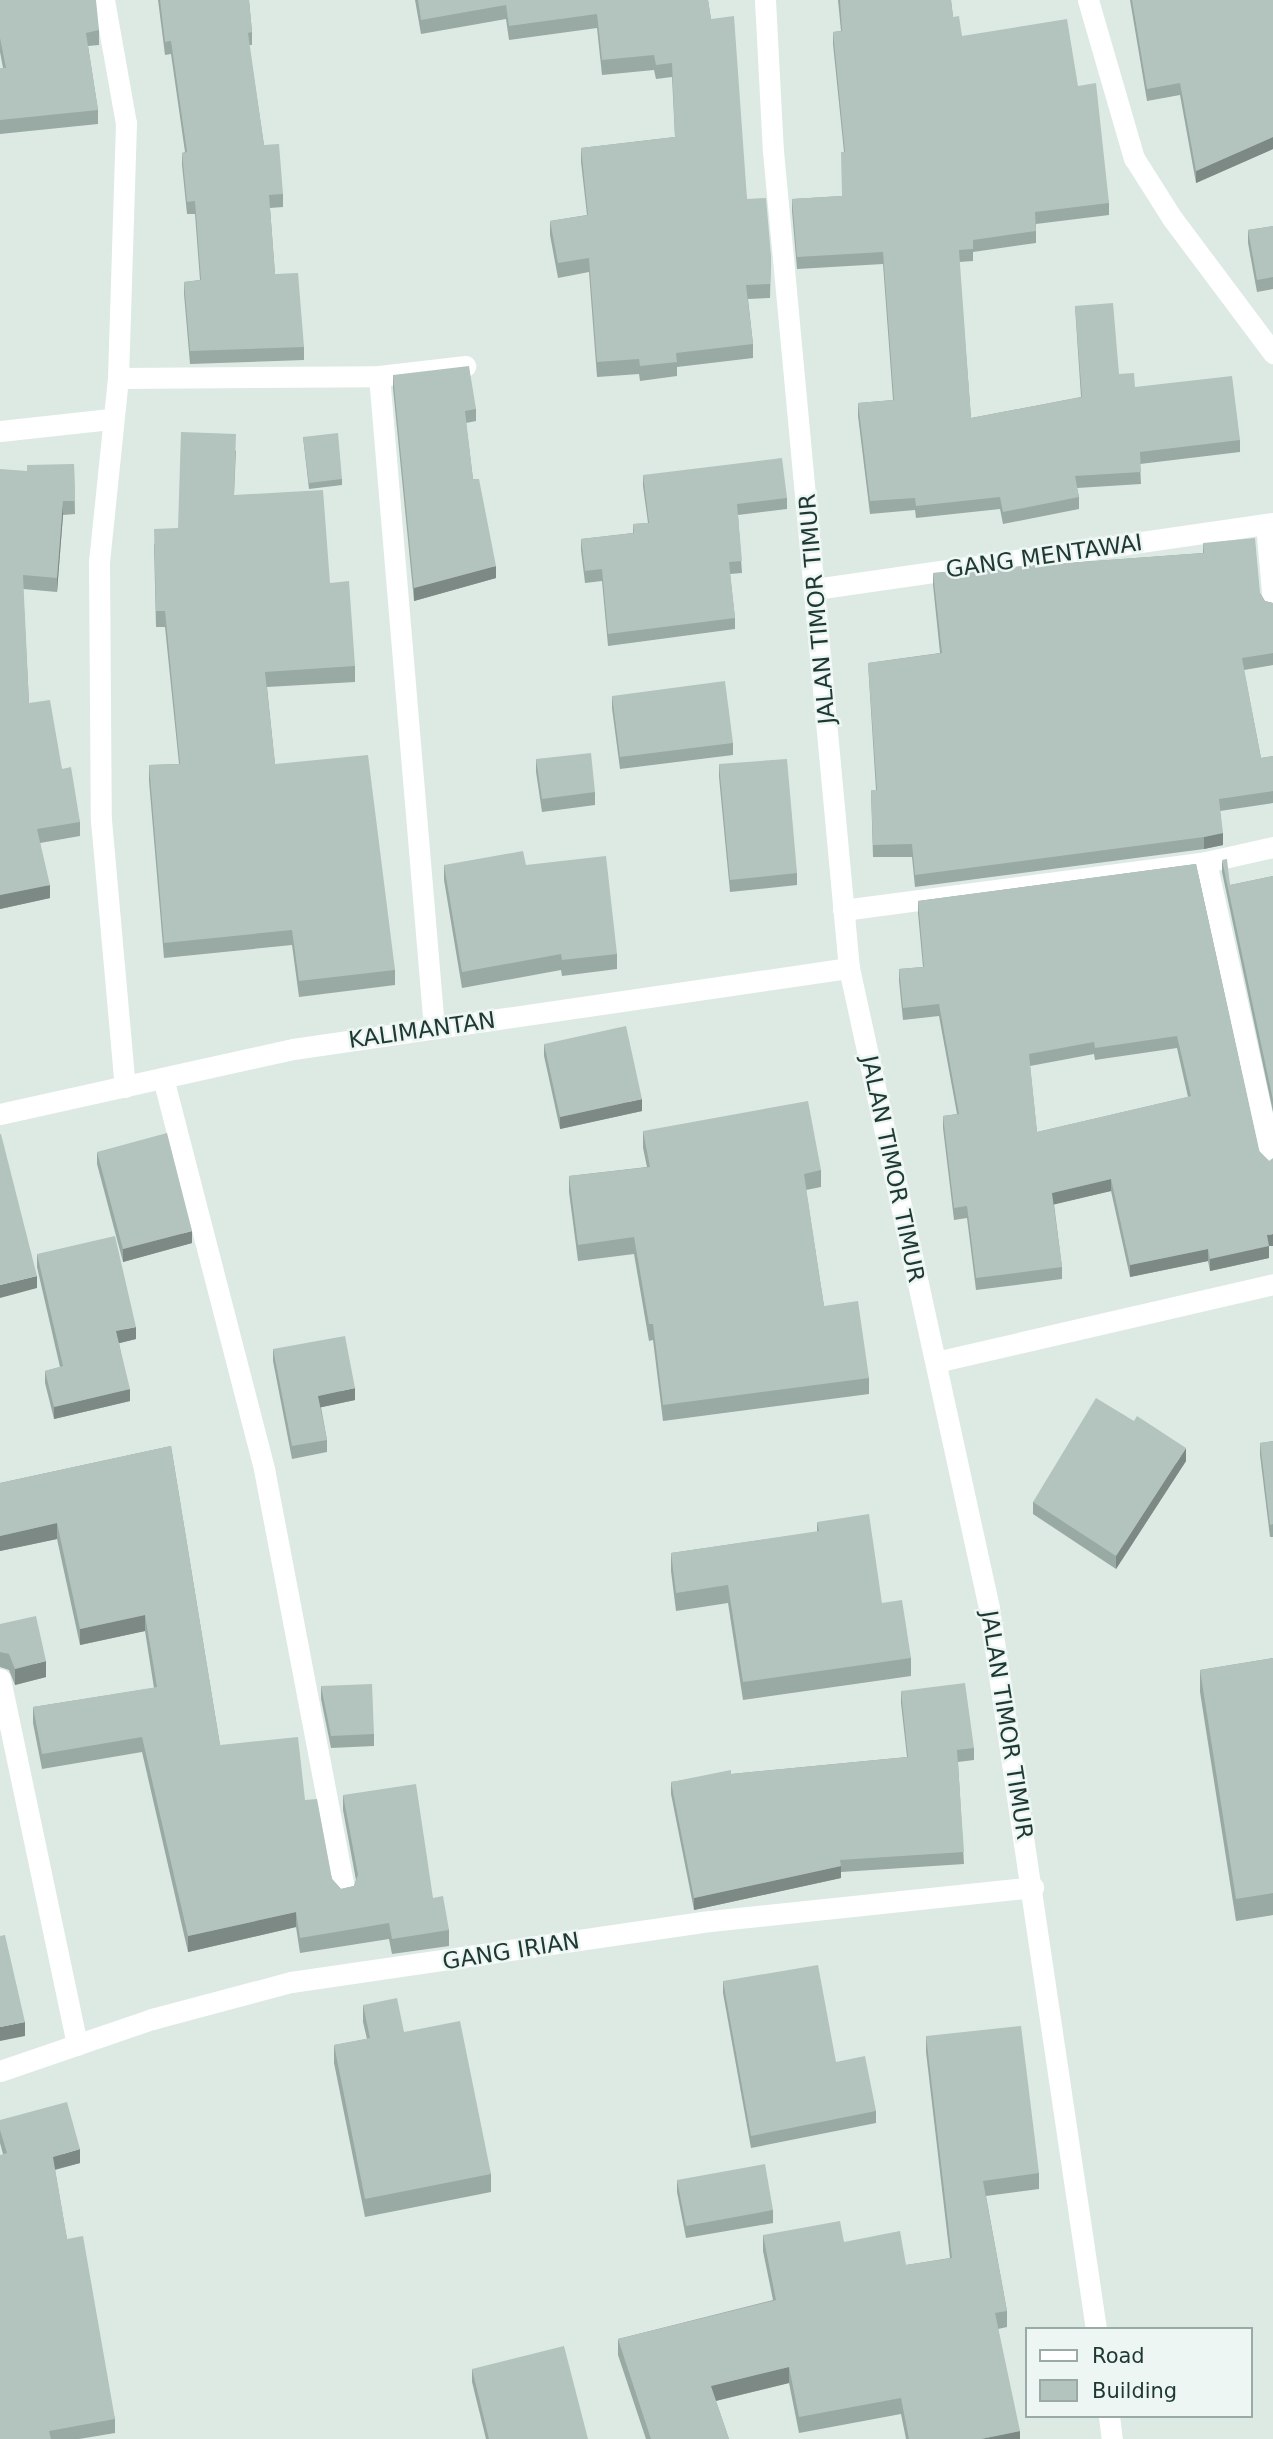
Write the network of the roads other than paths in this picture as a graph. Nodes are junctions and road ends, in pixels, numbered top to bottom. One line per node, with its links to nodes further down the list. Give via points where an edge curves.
1 (104, 0): 7 (street, via 126,122)
2 (765, 0): 11 (street, JALAN TIMOR TIMUR, via 774,151)
3 (1088, 0): 4 (street, via 1134,158 1172,218)
4 (1273, 353)
5 (465, 366): 6 (street)
6 (379, 376): 7 (street); 17 (street)
7 (118, 378): 8 (street)
8 (110, 419): 9 (street); 19 (street, via 99,562 101,820)
9 (0, 431)
10 (1269, 523): 11 (street, GANG MENTAWAI); 12 (street)
11 (815, 589): 15 (street, JALAN TIMOR TIMUR)
12 (1273, 603)
13 (1273, 847): 14 (street)
14 (1206, 862): 15 (street); 21 (street)
15 (843, 910): 16 (street, JALAN TIMOR TIMUR)
16 (849, 968): 17 (street, KALIMANTAN); 23 (street, JALAN TIMOR TIMUR)
17 (434, 1028): 18 (street, KALIMANTAN, via 293,1049)
18 (163, 1078): 19 (street, KALIMANTAN); 26 (street, via 264,1469)
19 (125, 1087): 20 (street, KALIMANTAN)
20 (0, 1114)
21 (1272, 1160)
22 (1273, 1284): 23 (street)
23 (936, 1362): 25 (street, JALAN TIMOR TIMUR, via 989,1608)
24 (0, 1679): 27 (street)
25 (1033, 1887): 27 (street, GANG IRIAN, via 701,1922 291,1982); 29 (street, JALAN TIMOR TIMUR)
26 (345, 1892)
27 (77, 2045): 28 (street, GANG IRIAN)
28 (0, 2071)
29 (1097, 2327)
30 (1109, 2418): 31 (street)
31 (1112, 2439)

